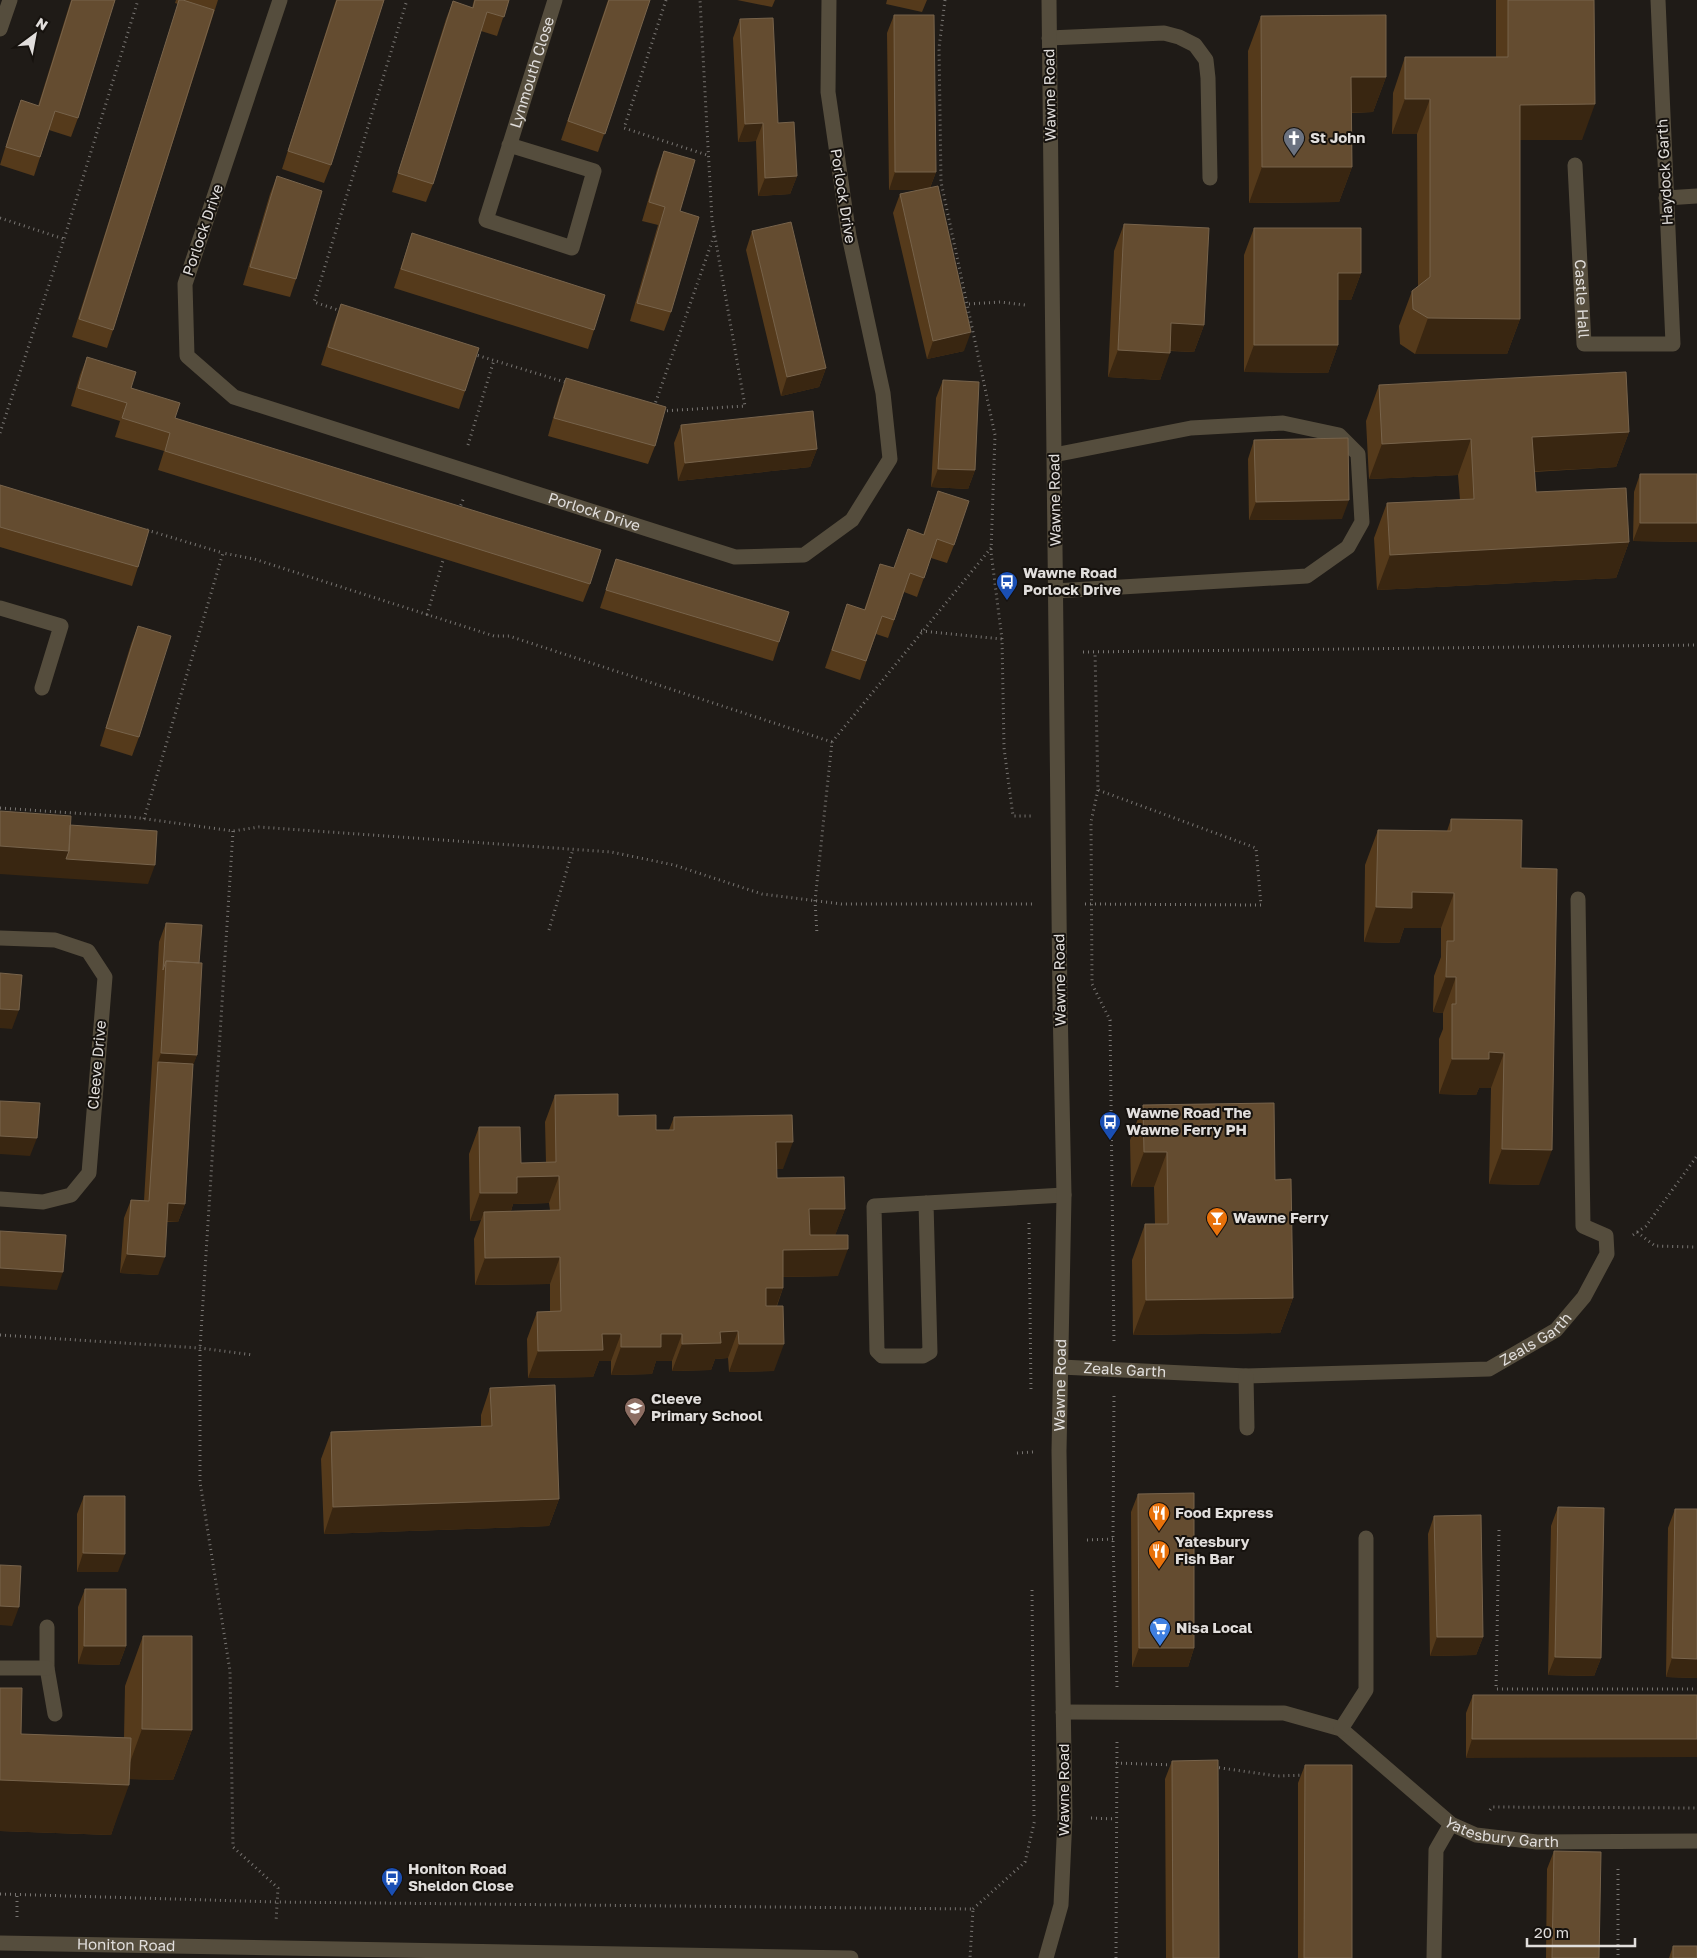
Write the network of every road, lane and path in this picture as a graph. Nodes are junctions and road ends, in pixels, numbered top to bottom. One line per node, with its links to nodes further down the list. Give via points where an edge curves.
1 (10, 0): 12 (street)
2 (138, 0): 22 (path)
3 (280, 0): 34 (street, Porlock Drive, via 185,284 187,356 234,397)
4 (407, 0): 25 (path, via 314,302)
5 (555, 0): 14 (street, Lynmouth Close)
6 (666, 0): 15 (path, via 624,128)
7 (700, 0): 15 (path)
8 (829, 0): 34 (street, Porlock Drive, via 828,92 849,236 883,393 890,459 852,520 804,555 735,557)
9 (945, 0): 23 (path, via 938,48 942,182)
10 (1048, 0): 13 (street, Wawne Road)
11 (1658, 0): 19 (street, Haydock Garth)
12 (0, 29)
13 (1049, 38): 17 (street, via 1164,34 1195,45 1206,60); 24 (street, Wawne Road)
14 (509, 146): 14 (street, Lynmouth Close, via 486,220 572,248 594,171)
15 (707, 155): 21 (path)
16 (1575, 164): 26 (street, Castle Hall, via 1584,344)
17 (1210, 178)
18 (1697, 196): 19 (street)
19 (1666, 198): 26 (street, Haydock Garth)
20 (0, 218): 22 (path)
21 (714, 235): 31 (path); 31 (path, via 745,406)
22 (64, 239): 32 (path)
23 (969, 304): 24 (path, via 1000,302); 37 (path, via 995,435)
24 (1052, 309): 33 (street, Wawne Road)
25 (342, 311)
26 (1673, 344)
27 (465, 351): 28 (path)
28 (494, 360): 29 (path); 34 (path)
29 (569, 383)
30 (644, 406): 31 (path)
31 (654, 409)
32 (0, 433)
33 (1054, 455): 40 (street, Wawne Road); 40 (street, via 1191,428 1283,423 1339,435 1358,454 1362,522 1348,548 1307,576)
34 (466, 471): 35 (path)
35 (457, 518)
36 (139, 528): 39 (path)
37 (991, 547): 43 (path); 44 (path)
38 (446, 551): 42 (path)
39 (223, 553): 42 (path, via 254,559); 53 (path)
40 (1056, 591): 46 (street, Wawne Road)
41 (0, 608): 48 (street, via 61,626)
42 (427, 615): 49 (path, via 494,636 509,636)
43 (921, 631): 44 (path); 49 (path)
44 (1002, 639): 52 (path, via 1004,748 1013,816)
45 (1697, 645): 47 (path)
46 (1056, 652): 47 (path); 52 (street, Wawne Road)
47 (1095, 652): 50 (path)
48 (42, 688)
49 (832, 742): 57 (path)
50 (1098, 790): 59 (path, via 1256,848 1261,904); 74 (path, via 1091,822 1092,984 1110,1020)
51 (0, 808): 53 (path)
52 (1058, 817): 64 (street, Wawne Road)
53 (144, 819): 54 (path)
54 (233, 831): 55 (path, via 259,827); 71 (path)
55 (572, 849): 57 (path, via 611,852 674,865 762,894); 60 (path)
56 (1578, 899): 69 (street, via 1583,1226 1606,1236)
57 (815, 901): 58 (path, via 841,904); 61 (path)
58 (1036, 904)
59 (1076, 904)
60 (549, 930)
61 (817, 934)
62 (0, 938): 65 (street, Cleeve Drive, via 55,940 88,951 105,977 89,1173 71,1195 43,1202)
63 (1697, 1156): 67 (path, via 1646,1226)
64 (1064, 1195): 66 (street); 73 (street, Wawne Road)
65 (0, 1199)
66 (926, 1203): 66 (street, via 874,1206 877,1350 882,1356 923,1356 930,1352)
67 (1637, 1232): 68 (path, via 1655,1246); 69 (path)
68 (1697, 1247)
69 (1607, 1254): 75 (street, Zeals Garth, via 1584,1297 1556,1330 1489,1369)
70 (0, 1335): 71 (path)
71 (200, 1348): 72 (path); 97 (path, via 200,1482 230,1671 233,1847 278,1888)
72 (253, 1354)
73 (1061, 1367): 74 (street, Zeals Garth); 83 (street, Wawne Road, via 1058,1451)
74 (1115, 1371): 75 (street, Zeals Garth); 84 (path, via 1113,1539)
75 (1246, 1376): 76 (street)
76 (1246, 1428)
77 (1499, 1530): 82 (path, via 1496,1689)
78 (1366, 1538): 86 (street, via 1366,1690)
79 (47, 1627): 81 (street)
80 (0, 1668): 81 (street)
81 (47, 1668): 85 (street)
82 (1697, 1688)
83 (1063, 1712): 84 (street, Yatesbury Garth); 104 (street, Wawne Road, via 1065,1817 1061,1905)
84 (1117, 1712): 86 (street, Yatesbury Garth, via 1284,1713); 87 (path)
85 (55, 1714)
86 (1341, 1729): 92 (street, Yatesbury Garth)
87 (1116, 1763): 88 (path); 105 (path)
88 (1174, 1766)
89 (1212, 1767): 90 (path, via 1277,1776)
90 (1313, 1775)
91 (1697, 1808): 93 (path, via 1492,1806)
92 (1451, 1824): 93 (street, Yatesbury Garth); 106 (street, via 1436,1850)
93 (1476, 1836): 94 (street, Yatesbury Garth, via 1537,1842)
94 (1618, 1840): 95 (street, Yatesbury Garth); 107 (path)
95 (1697, 1841)
96 (0, 1894): 97 (path)
97 (277, 1902): 99 (path); 102 (path, via 973,1909)
98 (0, 1943): 99 (street, Honiton Road)
99 (275, 1947): 100 (street, Honiton Road)
100 (724, 1957): 101 (street, Honiton Road)
101 (852, 1958)
102 (970, 1958)
103 (1040, 1958): 104 (street)
104 (1046, 1958)
105 (1116, 1958)
106 (1434, 1958)
107 (1618, 1958)

